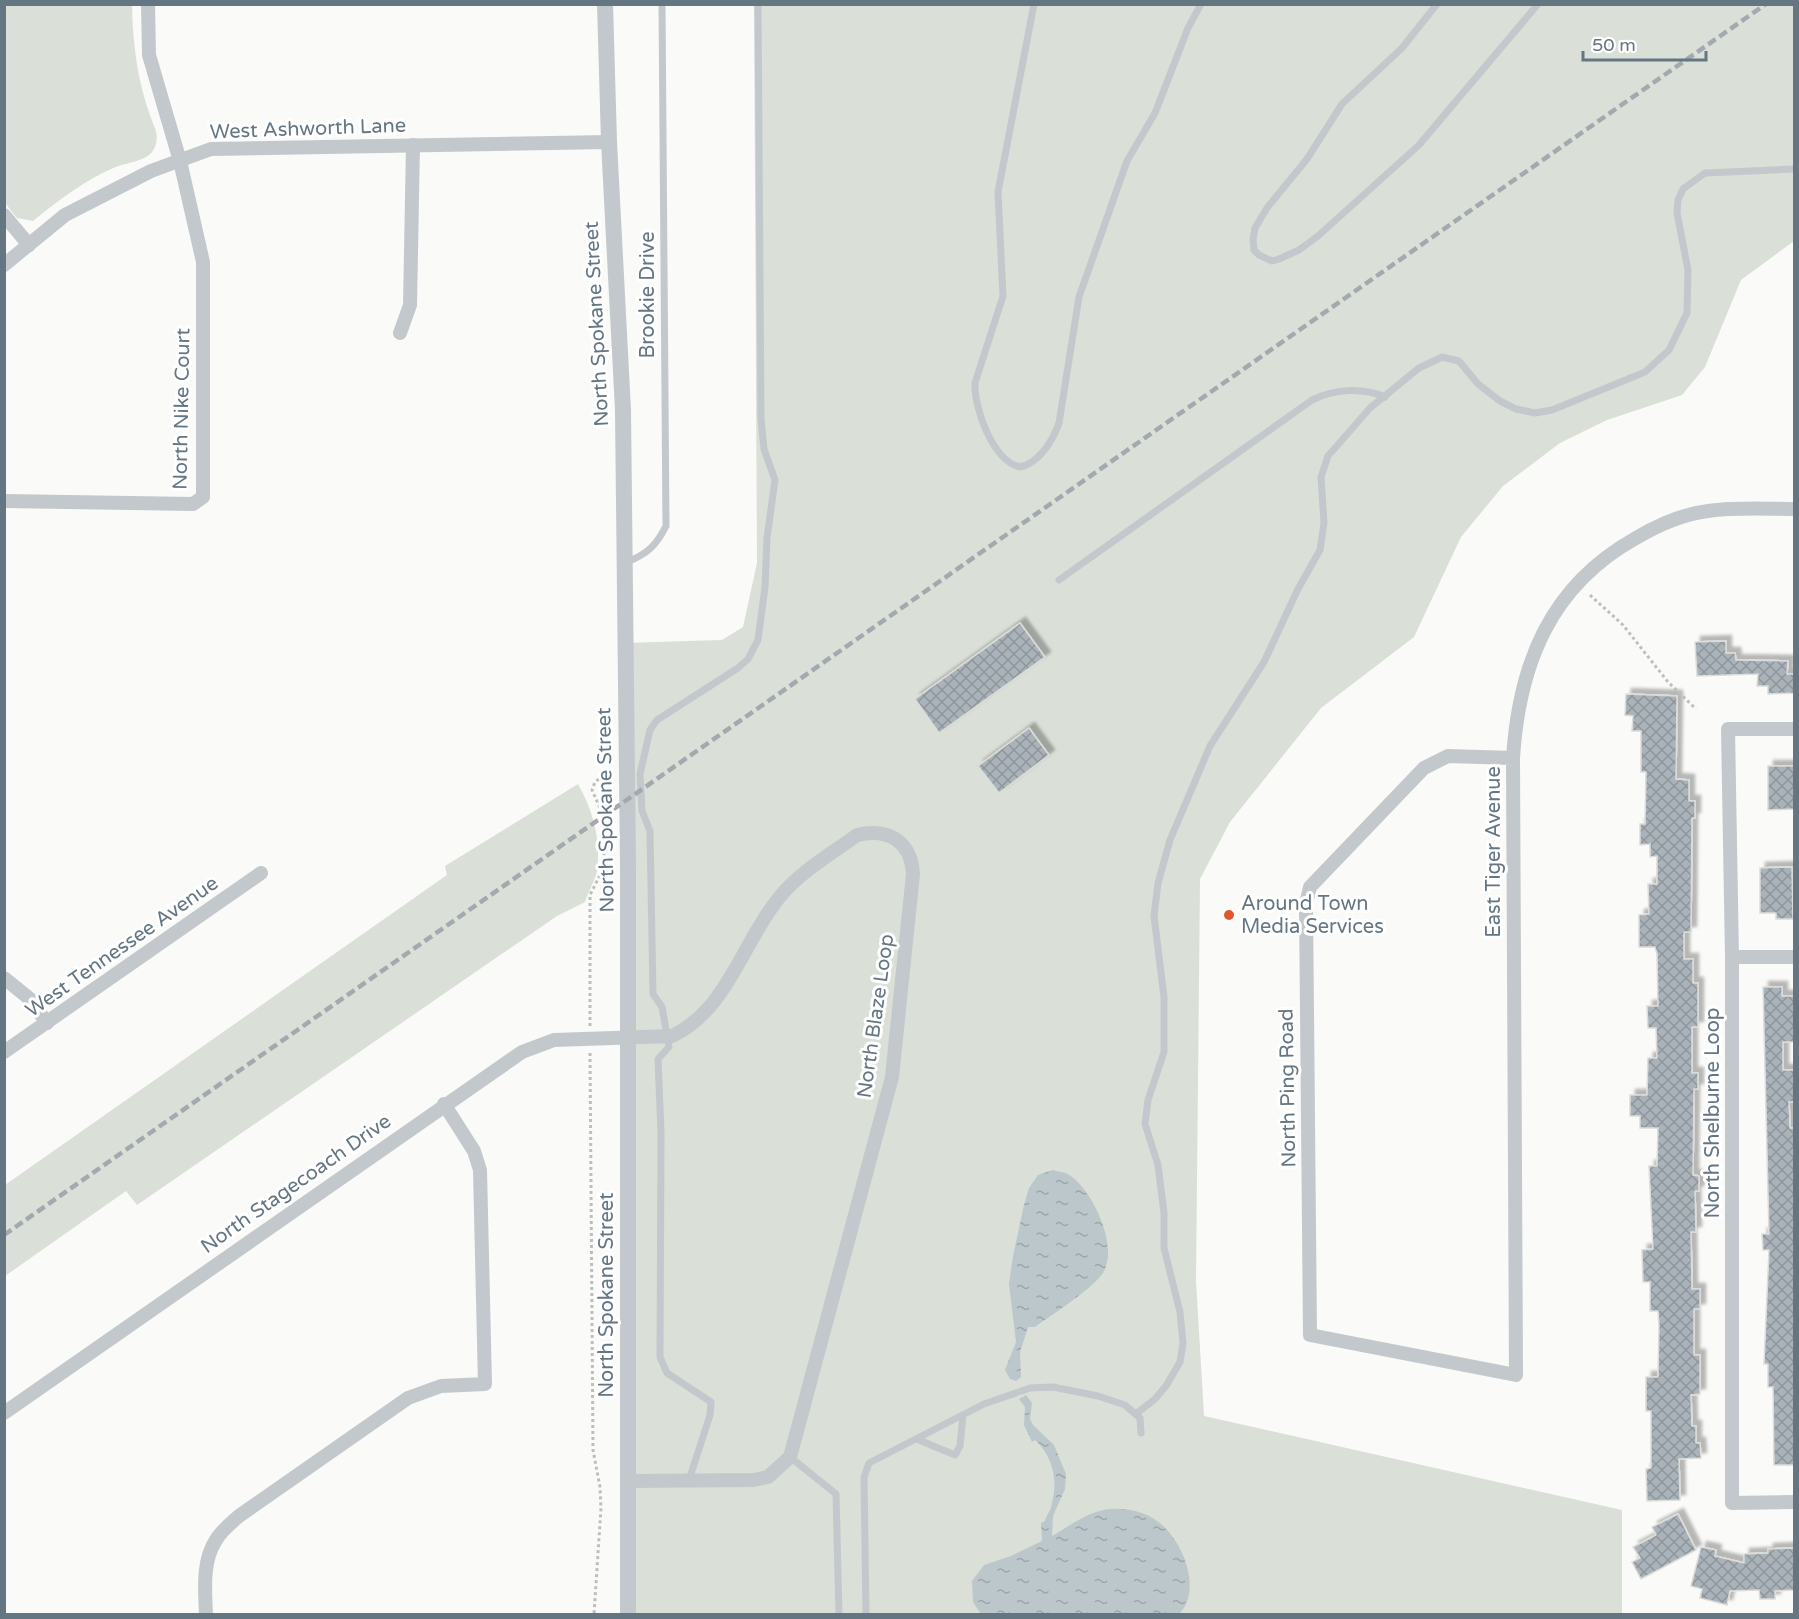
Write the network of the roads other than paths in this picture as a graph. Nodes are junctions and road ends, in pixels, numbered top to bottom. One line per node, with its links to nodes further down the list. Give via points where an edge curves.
1 (148, 4): 11 (street, via 149,55)
2 (605, 4): 9 (street, North Spokane Street)
3 (662, 4): 20 (lane, Brookie Drive, via 666,526 658,543)
4 (758, 4): 30 (lane, via 762,428 775,490 767,538 762,624 753,651 717,684 657,720 641,759 641,801 650,831 653,994 663,1007)
5 (1034, 4): 6 (lane, via 998,192 1003,296 975,383 978,413 988,435 1004,456 1019,467 1034,459 1054,438 1079,297 1127,161 1155,113)
6 (1201, 4)
7 (1437, 4): 8 (lane, via 1402,48 1342,104 1312,152 1267,208 1255,228 1254,250 1259,255 1272,261 1279,259 1318,236 1419,145)
8 (1538, 4)
9 (609, 142): 10 (street, West Ashworth Lane); 20 (street, North Spokane Street, via 623,410)
10 (413, 145): 11 (street, West Ashworth Lane, via 211,149); 16 (street, via 410,305)
11 (180, 161): 14 (street, West Ashworth Lane, via 151,171 65,215); 18 (street, North Nike Court, via 203,262 203,497 193,504)
12 (1794, 169): 17 (lane, via 1705,173 1683,189 1677,213 1688,270 1687,313 1669,350 1645,372 1552,410 1528,412 1493,396 1459,361 1442,357 1419,368)
13 (4, 215): 14 (street)
14 (29, 245): 15 (street, West Ashworth Lane)
15 (4, 265)
16 (400, 333)
17 (1385, 397): 21 (lane, via 1345,391 1312,400); 35 (lane, via 1361,416 1328,456 1321,477 1324,523 1320,550 1263,662 1210,746 1170,840 1158,883 1154,916 1164,998 1164,1052 1148,1100 1145,1124 1158,1166 1164,1248 1180,1312 1183,1343 1180,1362 1166,1386)
18 (4, 501)
19 (1794, 509): 23 (street, East Tiger Avenue, via 1725,509 1682,517 1654,527 1619,547 1586,573 1560,603 1538,641 1525,676)
20 (624, 563): 29 (street, North Spokane Street)
21 (1059, 579)
22 (1794, 729): 25 (street, North Shelburne Loop, via 1728,729)
23 (1513, 758): 33 (street, East Tiger Avenue); 33 (street, North Ping Road, via 1448,756 1424,768 1310,887 1306,904 1310,1335)
24 (261, 873): 28 (street, West Tennessee Avenue)
25 (1732, 957): 26 (street); 42 (street, North Shelburne Loop, via 1732,1503)
26 (1794, 957)
27 (4, 978): 28 (street, via 30,999)
28 (47, 1023): 31 (street, West Tennessee Avenue)
29 (628, 1036): 30 (street, North Blaze Loop); 32 (street, North Stagecoach Drive, via 554,1040 522,1052); 41 (street, North Spokane Street)
30 (667, 1036): 39 (street, North Blaze Loop, via 683,1031 720,993 759,926 791,884 857,835 882,832 902,842 913,862 914,874 892,1077); 40 (lane, via 669,1047 658,1059 661,1365 676,1382 711,1402)
31 (4, 1052)
32 (444, 1104): 34 (street, North Stagecoach Drive); 43 (street, via 474,1151 480,1170 485,1384 441,1386 408,1398 239,1516 216,1540 208,1560)
33 (1516, 1375)
34 (4, 1413)
35 (1137, 1413): 36 (lane, via 1116,1401 1044,1386 1003,1395); 37 (lane)
36 (963, 1415): 38 (lane); 38 (lane, via 960,1446 955,1455)
37 (1142, 1433)
38 (919, 1440): 46 (lane, via 869,1463 864,1477)
39 (790, 1457): 40 (street, via 768,1477); 45 (lane, via 836,1494)
40 (689, 1480): 41 (street)
41 (628, 1481): 44 (street, North Spokane Street)
42 (1794, 1502)
43 (206, 1614)
44 (628, 1614)
45 (839, 1614)
46 (866, 1614)

